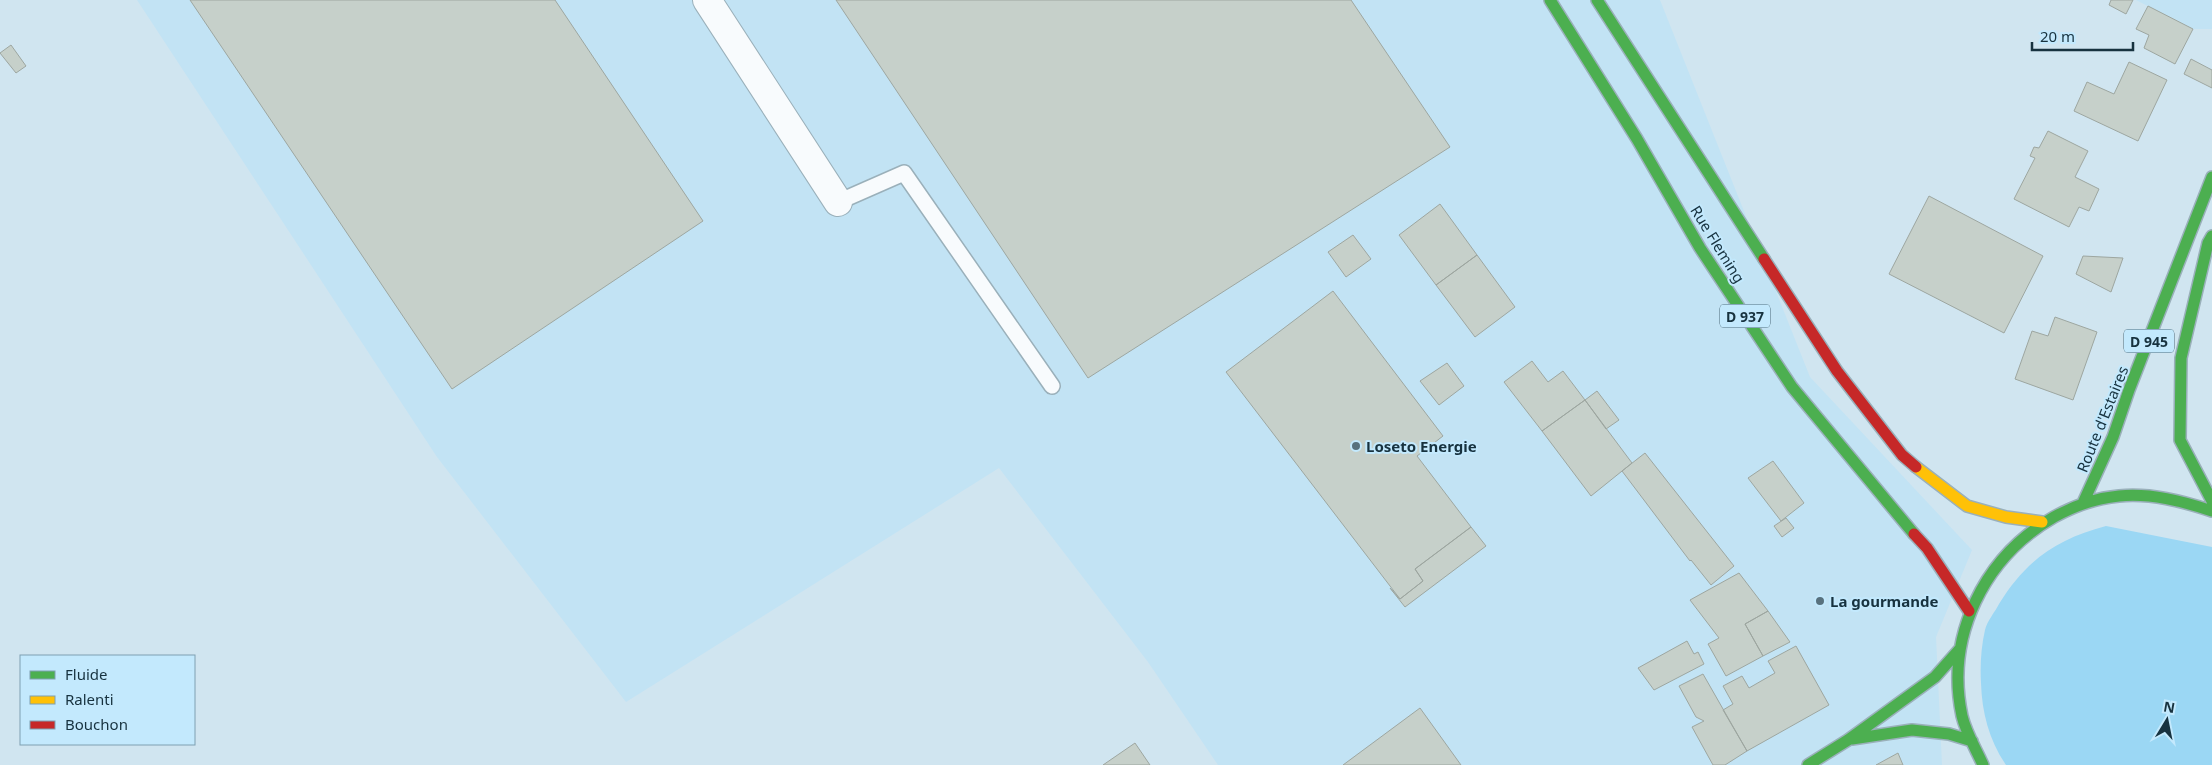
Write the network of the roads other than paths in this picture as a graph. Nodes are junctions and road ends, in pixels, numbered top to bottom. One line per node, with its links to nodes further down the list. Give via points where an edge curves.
1 (707, 0): 5 (street)
2 (1550, 0): 12 (main road, Rue Fleming / D 937, via 1637,139 1700,248 1792,387 1927,548)
3 (1597, 0): 11 (main road, Rue Fleming / D 937, via 1837,372 1902,455 1967,506 2006,517)
4 (2212, 177): 9 (main road, Route d'Estaires / D 945, via 2114,437)
5 (838, 202): 7 (lane, via 904,173)
6 (2212, 236): 8 (main road, D 945, via 2181,358 2180,440)
7 (1052, 386)
8 (2212, 501)
9 (2083, 503): 10 (main road, via 2117,496 2152,495); 11 (main road)
10 (2212, 511)
11 (2042, 522): 12 (main road, via 2012,547 1987,577)
12 (1969, 611): 13 (main road)
13 (1959, 650): 14 (main road, via 1935,677); 15 (main road, via 1962,717)
14 (1848, 740): 15 (main road, via 1912,730 1949,734); 16 (main road)
15 (1972, 741): 17 (main road)
16 (1808, 765)
17 (1983, 765)

